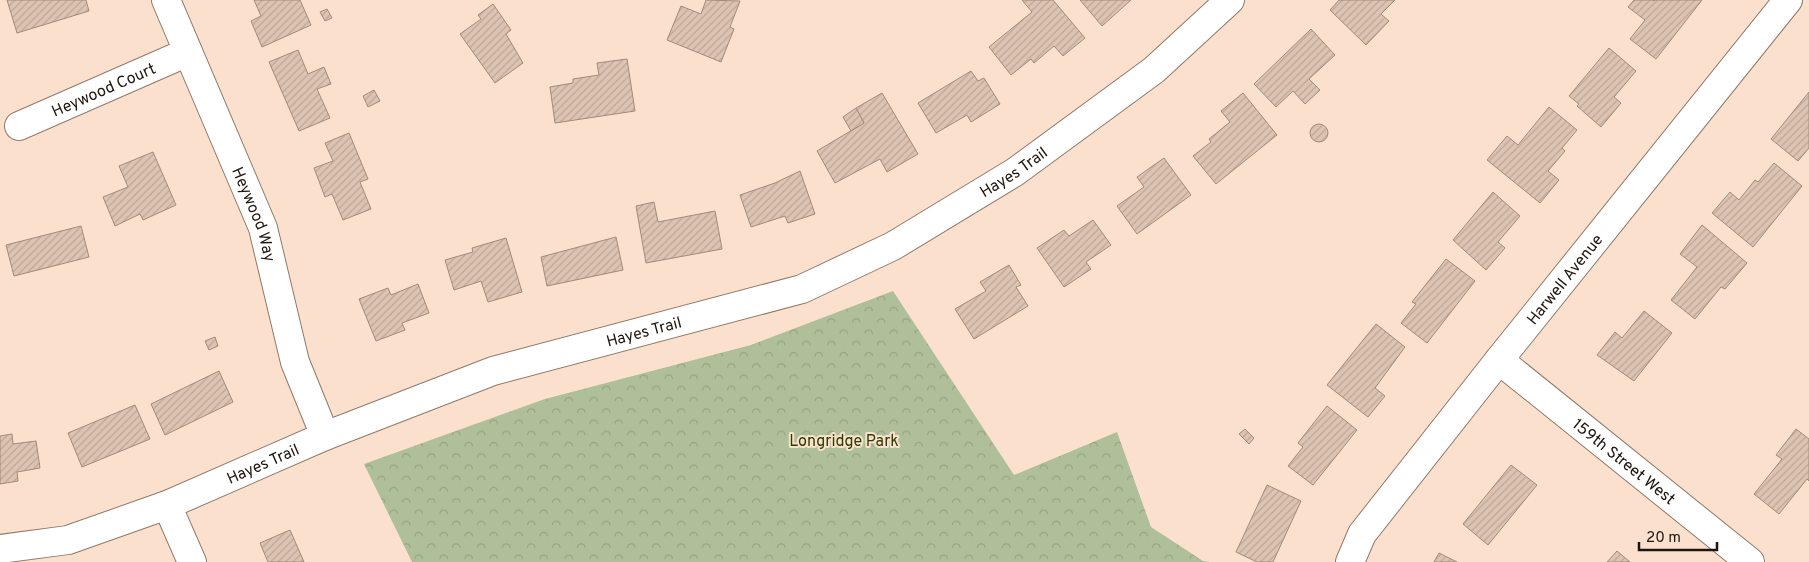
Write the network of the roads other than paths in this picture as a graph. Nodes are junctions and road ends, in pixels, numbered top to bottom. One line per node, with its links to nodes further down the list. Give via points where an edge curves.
1 (166, 0): 4 (street, Heywood Way)
2 (1230, 0): 7 (street, Hayes Trail, via 1154,70 1015,172 894,246 802,289 493,371)
3 (1788, 0): 6 (street, Harwell Avenue)
4 (188, 52): 5 (street, Heywood Court); 7 (street, Heywood Way, via 263,228 295,362)
5 (19, 126)
6 (1498, 360): 11 (street, Harwell Avenue, via 1362,534); 12 (street, 159th Street West)
7 (324, 436): 8 (street, Hayes Trail)
8 (167, 505): 9 (street, Hayes Trail, via 68,540); 10 (street)
9 (0, 549)
10 (192, 562)
11 (1350, 562)
12 (1750, 562)

